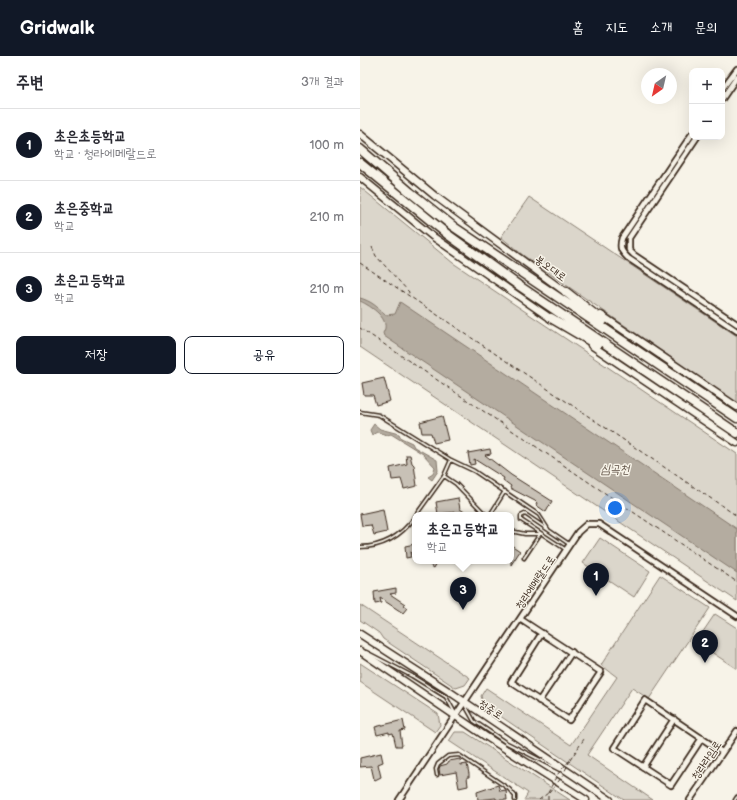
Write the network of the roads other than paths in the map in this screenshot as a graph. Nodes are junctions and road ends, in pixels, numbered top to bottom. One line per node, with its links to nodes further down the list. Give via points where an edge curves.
1 (737, 69): 3 (street)
2 (737, 77): 4 (street)
3 (725, 85)
4 (725, 95)
5 (362, 134): 11 (street, 봉오대로, via 435,196)
6 (689, 138): 14 (street, via 622,238 621,251)
7 (694, 140): 13 (street, via 629,238 629,250)
8 (360, 149): 15 (highway, 봉오대로, via 454,227)
9 (360, 163): 16 (highway, via 447,234 518,286)
10 (360, 177): 12 (street, via 432,236)
11 (566, 292): 15 (highway); 19 (street, 봉오대로)
12 (551, 318): 16 (highway); 25 (street)
13 (737, 324)
14 (737, 331)
15 (666, 371): 17 (highway, 봉오대로)
16 (659, 381): 18 (highway)
17 (690, 386): 21 (highway); 22 (highway, 봉오대로)
18 (682, 396): 23 (highway); 24 (highway)
19 (737, 407)
20 (360, 412): 26 (lane, via 378,415)
21 (737, 414)
22 (737, 418)
23 (737, 433)
24 (737, 439)
25 (737, 443)
26 (451, 460): 27 (lane); 28 (lane)
27 (444, 476): 29 (lane); 30 (lane, via 456,484)
28 (505, 491): 31 (lane); 33 (lane, via 539,515)
29 (419, 512)
30 (483, 512)
31 (492, 512)
32 (412, 520): 38 (lane, via 393,539 377,545)
33 (548, 529): 36 (lane, via 523,514 521,520); 37 (lane)
34 (514, 532): 35 (lane)
35 (540, 534): 36 (lane); 40 (lane)
36 (543, 535): 39 (lane)
37 (569, 545): 39 (street, 청라에메랄드로); 41 (street, 청라에메랄드로, via 582,527 587,524 599,524)
38 (360, 547)
39 (567, 550): 42 (street, 청라에메랄드로)
40 (524, 558)
41 (737, 616)
42 (520, 619): 43 (street); 48 (street, 청라에메랄드로)
43 (542, 633): 46 (street); 47 (street, via 511,682)
44 (360, 634): 48 (street, 청중로)
45 (360, 650): 49 (street)
46 (572, 652): 47 (street); 47 (street, via 601,672 568,720)
47 (539, 701)
48 (464, 703): 49 (street, 청라에메랄드로); 55 (street, 청중로); 55 (lane, via 474,722 505,742)
49 (456, 715): 58 (street, 청라에메랄드로); 60 (street)
50 (674, 720): 52 (street); 54 (street); 54 (street, via 645,700 614,748)
51 (737, 731): 53 (street, 청라라임로)
52 (702, 738): 53 (street); 54 (street, via 671,785)
53 (722, 752): 62 (street, 청라라임로)
54 (642, 767)
55 (571, 774): 61 (street, 청중로)
56 (437, 775): 59 (lane, via 438,764 448,756 459,755 509,790 515,796)
57 (737, 797): 63 (lane)
58 (399, 800)
59 (515, 800)
60 (586, 800)
61 (610, 800)
62 (690, 800)
63 (735, 800)

